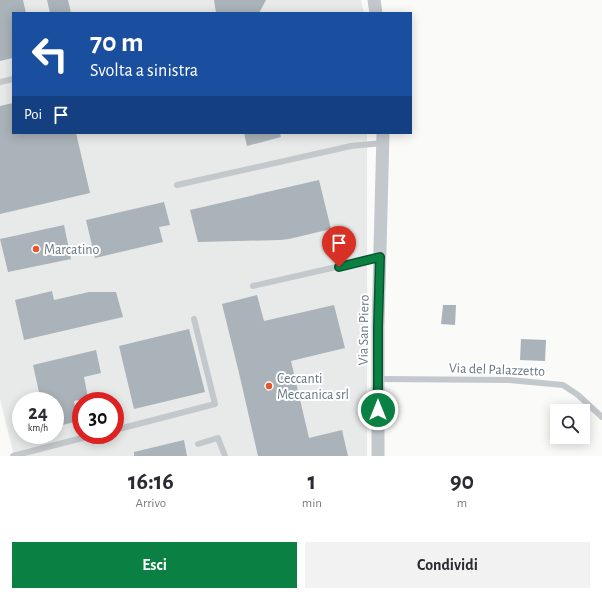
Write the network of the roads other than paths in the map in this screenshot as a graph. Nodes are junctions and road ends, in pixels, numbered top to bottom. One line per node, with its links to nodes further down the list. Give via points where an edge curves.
1 (374, 0): 2 (street)
2 (376, 12)
3 (12, 79): 4 (lane)
4 (0, 82)
5 (383, 138): 6 (lane); 7 (street, Via San Piero)
6 (177, 185)
7 (380, 257): 8 (lane); 10 (street, Via San Piero)
8 (253, 286)
9 (194, 319): 12 (lane, via 215,404)
10 (378, 379): 11 (lane, Via del Palazzetto, via 509,380 563,384); 17 (street, Via San Piero)
11 (602, 417)
12 (124, 428)
13 (72, 441): 15 (lane)
14 (198, 444): 16 (lane, via 218,438)
15 (13, 456)
16 (225, 456)
17 (378, 456)

